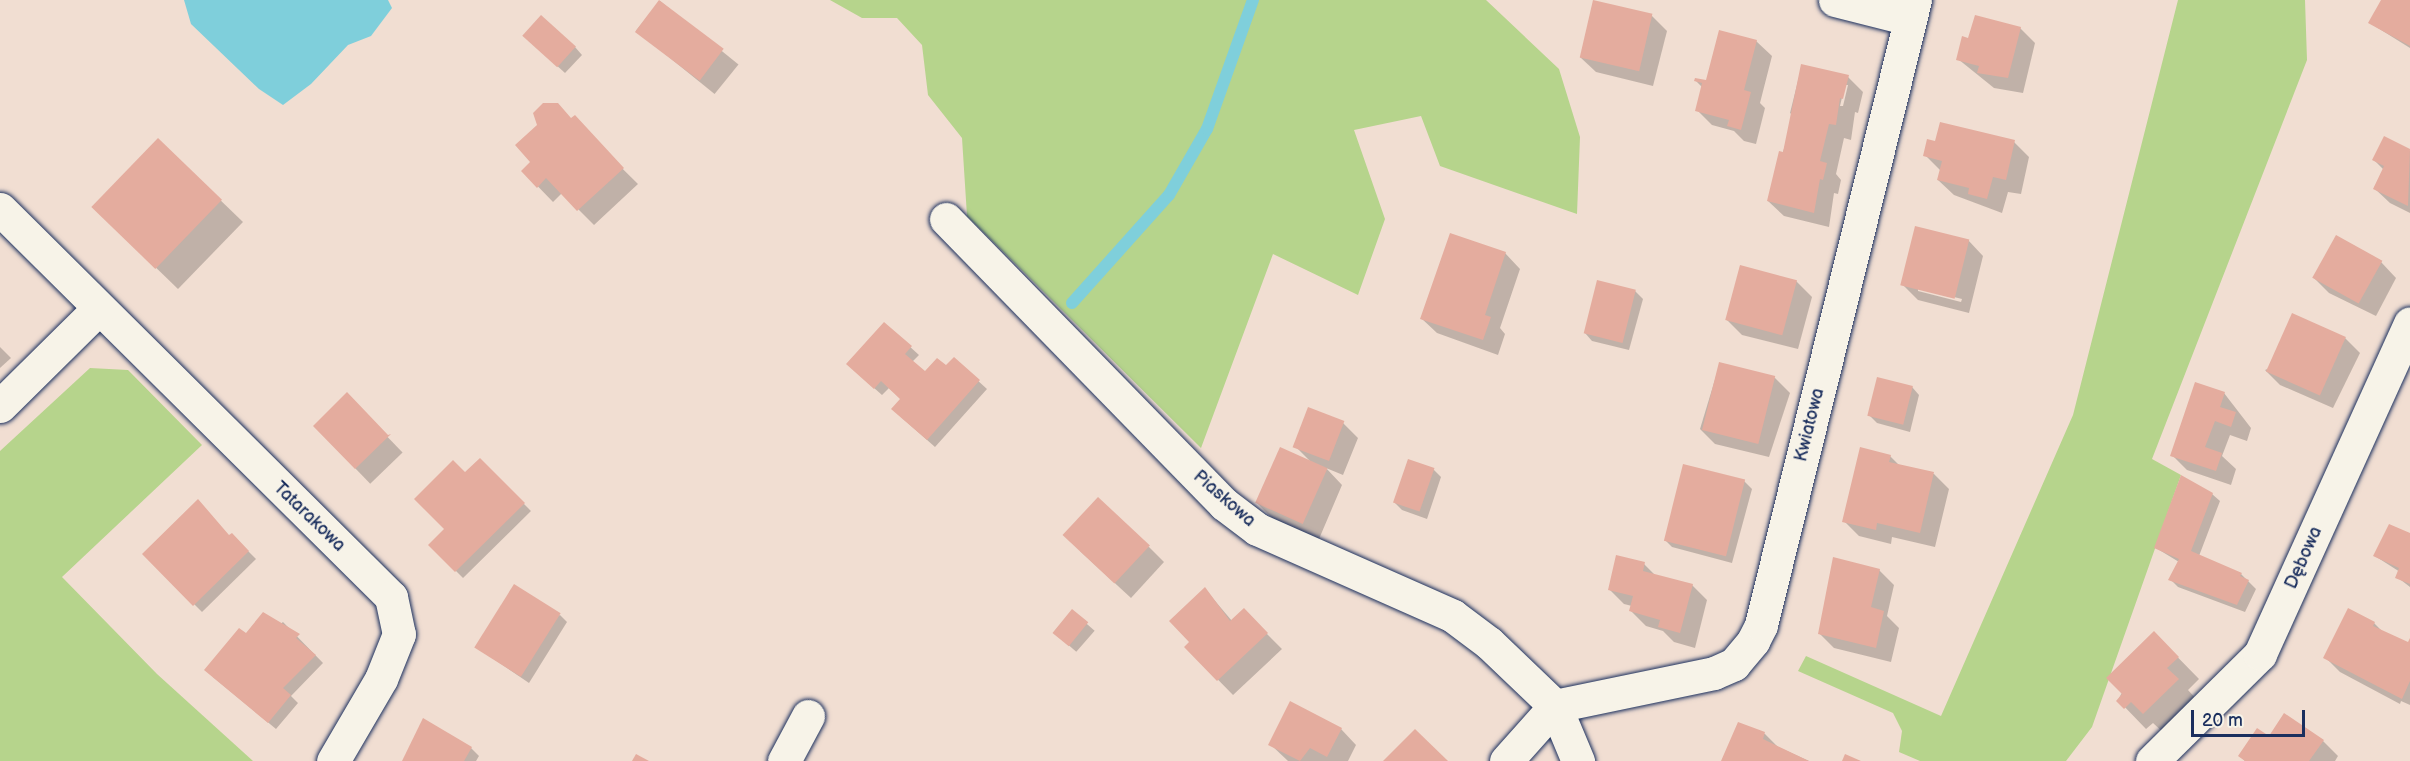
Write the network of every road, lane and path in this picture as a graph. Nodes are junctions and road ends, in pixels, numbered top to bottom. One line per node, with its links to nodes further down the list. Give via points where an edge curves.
1 (1835, 0): 2 (street)
2 (1913, 10): 8 (street, Kwiatowa, via 1761,625 1753,641 1734,664 1714,672)
3 (0, 209): 5 (street, Tatarakowa)
4 (946, 219): 8 (street, Piaskowa, via 1224,504 1257,529 1453,616 1489,643)
5 (98, 309): 7 (street); 10 (street, Tatarakowa, via 391,597 399,634 381,678)
6 (2410, 322): 14 (street, Dębowa, via 2260,654)
7 (0, 406)
8 (1555, 706): 12 (street); 13 (street, Piaskowa)
9 (808, 716): 11 (street)
10 (333, 761)
11 (784, 761)
12 (1506, 761)
13 (1578, 761)
14 (2152, 761)

